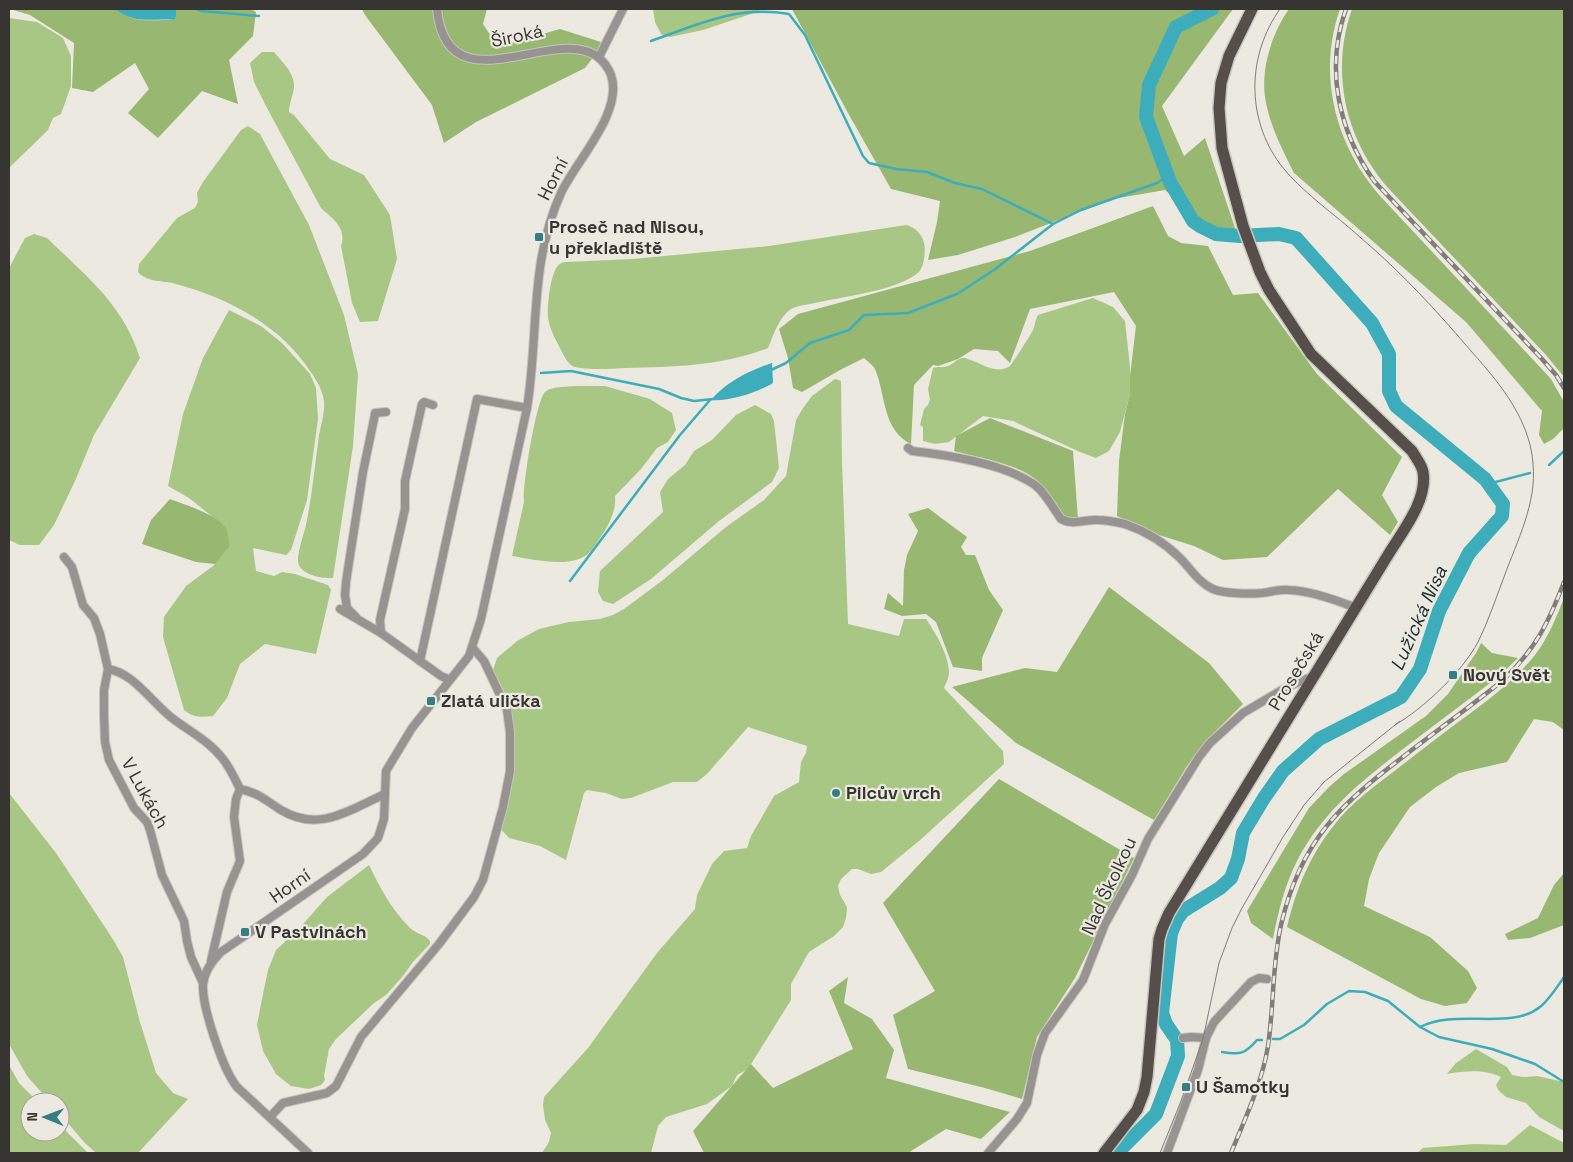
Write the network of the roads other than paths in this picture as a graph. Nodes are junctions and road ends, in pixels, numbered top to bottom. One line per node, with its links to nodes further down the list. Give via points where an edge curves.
1 (437, 9): 4 (street, Široká, via 438,22 446,39 468,56 493,58 558,43 584,46)
2 (623, 9): 4 (street)
3 (1252, 9): 10 (main road, Prosečská, via 1229,56 1221,84 1219,108 1222,148 1243,226 1260,272 1311,354 1412,451 1423,470 1421,498)
4 (600, 55): 6 (street, Horní, via 612,76 613,98 603,123 561,192 543,243)
5 (433, 405): 13 (street, via 422,404 404,481 405,509 380,620)
6 (527, 408): 14 (street, Horní); 15 (street, via 477,400)
7 (386, 412): 12 (street, via 375,411 346,582 347,608)
8 (908, 448): 10 (street, via 958,457 1033,483 1066,522 1097,520 1126,525 1142,532 1164,543 1213,589 1236,593 1301,591)
9 (64, 557): 16 (street, V Lukách, via 72,567 83,605 94,618)
10 (1356, 607): 17 (main road, Prosečská)
11 (340, 609): 12 (street)
12 (356, 617): 13 (street)
13 (381, 633): 15 (street)
14 (472, 647): 18 (street, Horní); 26 (street, via 484,661 502,697 510,732 510,771 483,880 439,944 361,1037 336,1086 327,1093 283,1103)
15 (420, 661): 18 (street)
16 (108, 668): 19 (street, via 120,672 214,749 224,759); 23 (street, V Lukách, via 104,707 109,760 134,808 147,822 162,875 184,921 191,957)
17 (1314, 676): 28 (street, Nad Školkou, via 1287,687 1244,713 1210,743 1200,757 1148,839 1105,924 1083,980 1044,1033 1027,1103 1017,1120); 29 (main road, Prosečská, via 1169,913 1162,929 1157,959 1144,1092 1137,1110)
18 (450, 680): 20 (street, Horní, via 412,728 386,772)
19 (240, 789): 20 (street, via 254,792 298,819 318,821); 21 (street, via 234,818 240,861 227,892)
20 (385, 794): 21 (street, Horní, via 384,819 378,838 364,854)
21 (212, 961): 23 (street, Horní)
22 (1267, 979): 25 (street, via 1251,982 1214,1022)
23 (203, 983): 26 (street, Horní, via 204,1002 230,1078)
24 (1183, 1038): 25 (street)
25 (1206, 1038): 30 (street, via 1198,1070)
26 (270, 1118): 27 (street, Horní)
27 (308, 1153)
28 (988, 1153)
29 (1104, 1153)
30 (1167, 1153)

